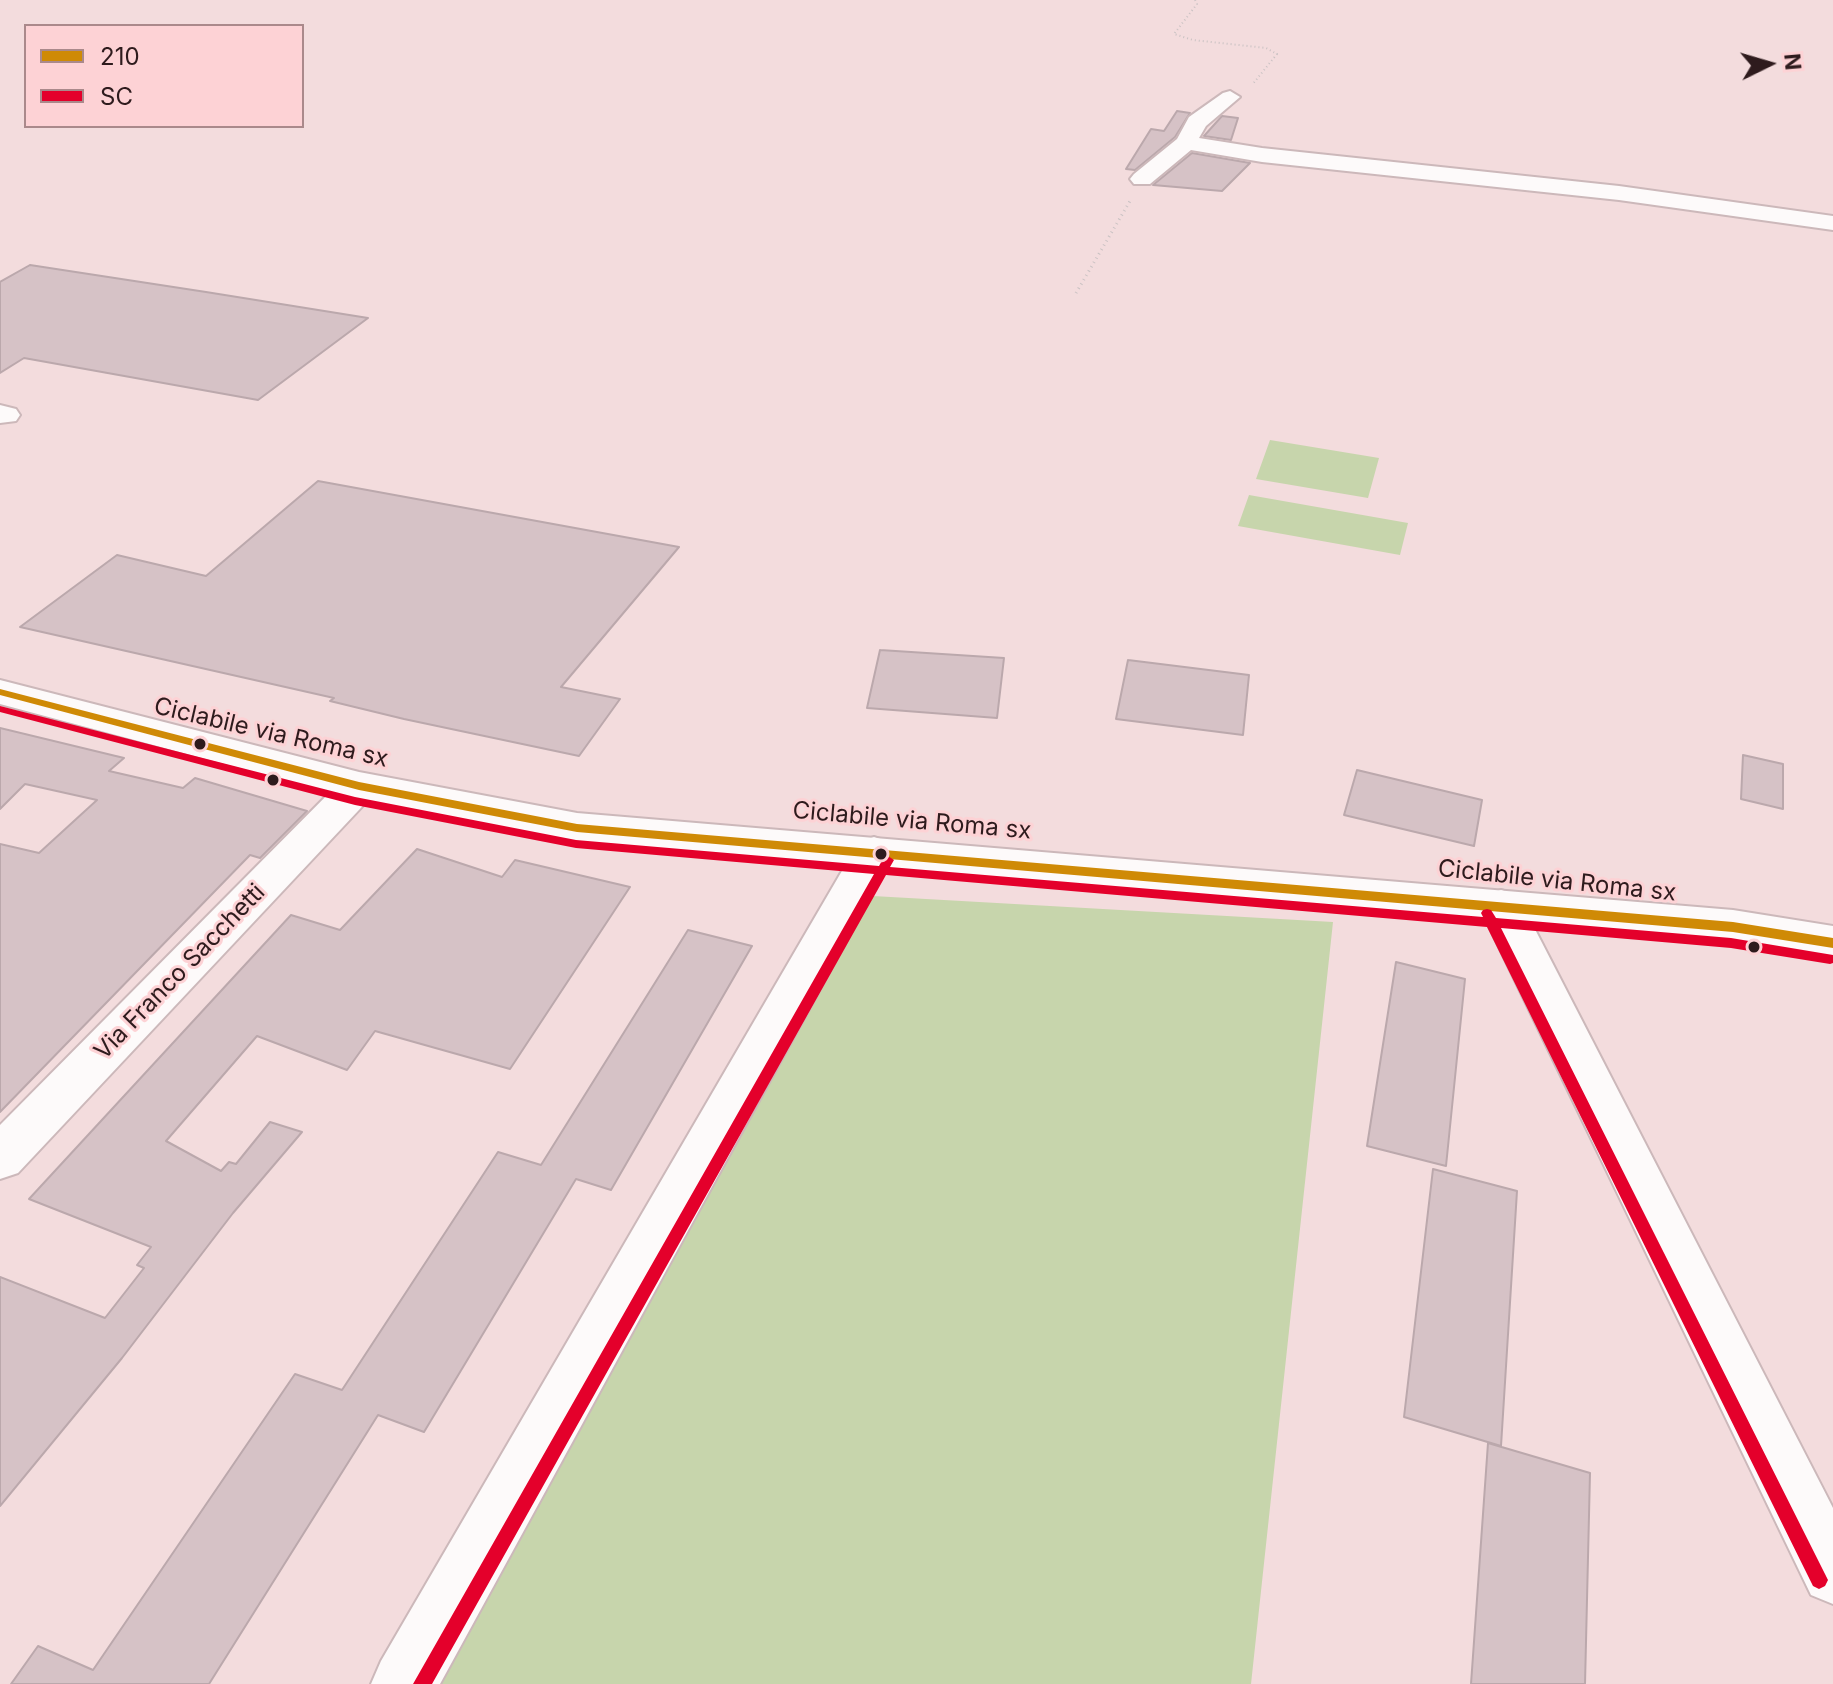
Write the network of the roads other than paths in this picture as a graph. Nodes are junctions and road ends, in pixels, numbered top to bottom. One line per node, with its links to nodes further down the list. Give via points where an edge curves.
1 (1230, 97): 2 (street, via 1197,122)
2 (1186, 143): 3 (street); 4 (street)
3 (1142, 179)
4 (1833, 223)
5 (2, 694): 6 (main road)
6 (359, 786): 7 (main road, via 577,828); 10 (street, Via Franco Sacchetti)
7 (874, 852): 8 (main road); 12 (street)
8 (1501, 906): 9 (main road, via 1733,927); 11 (street)
9 (1833, 943)
10 (0, 1158)
11 (1833, 1573)
12 (404, 1684)

